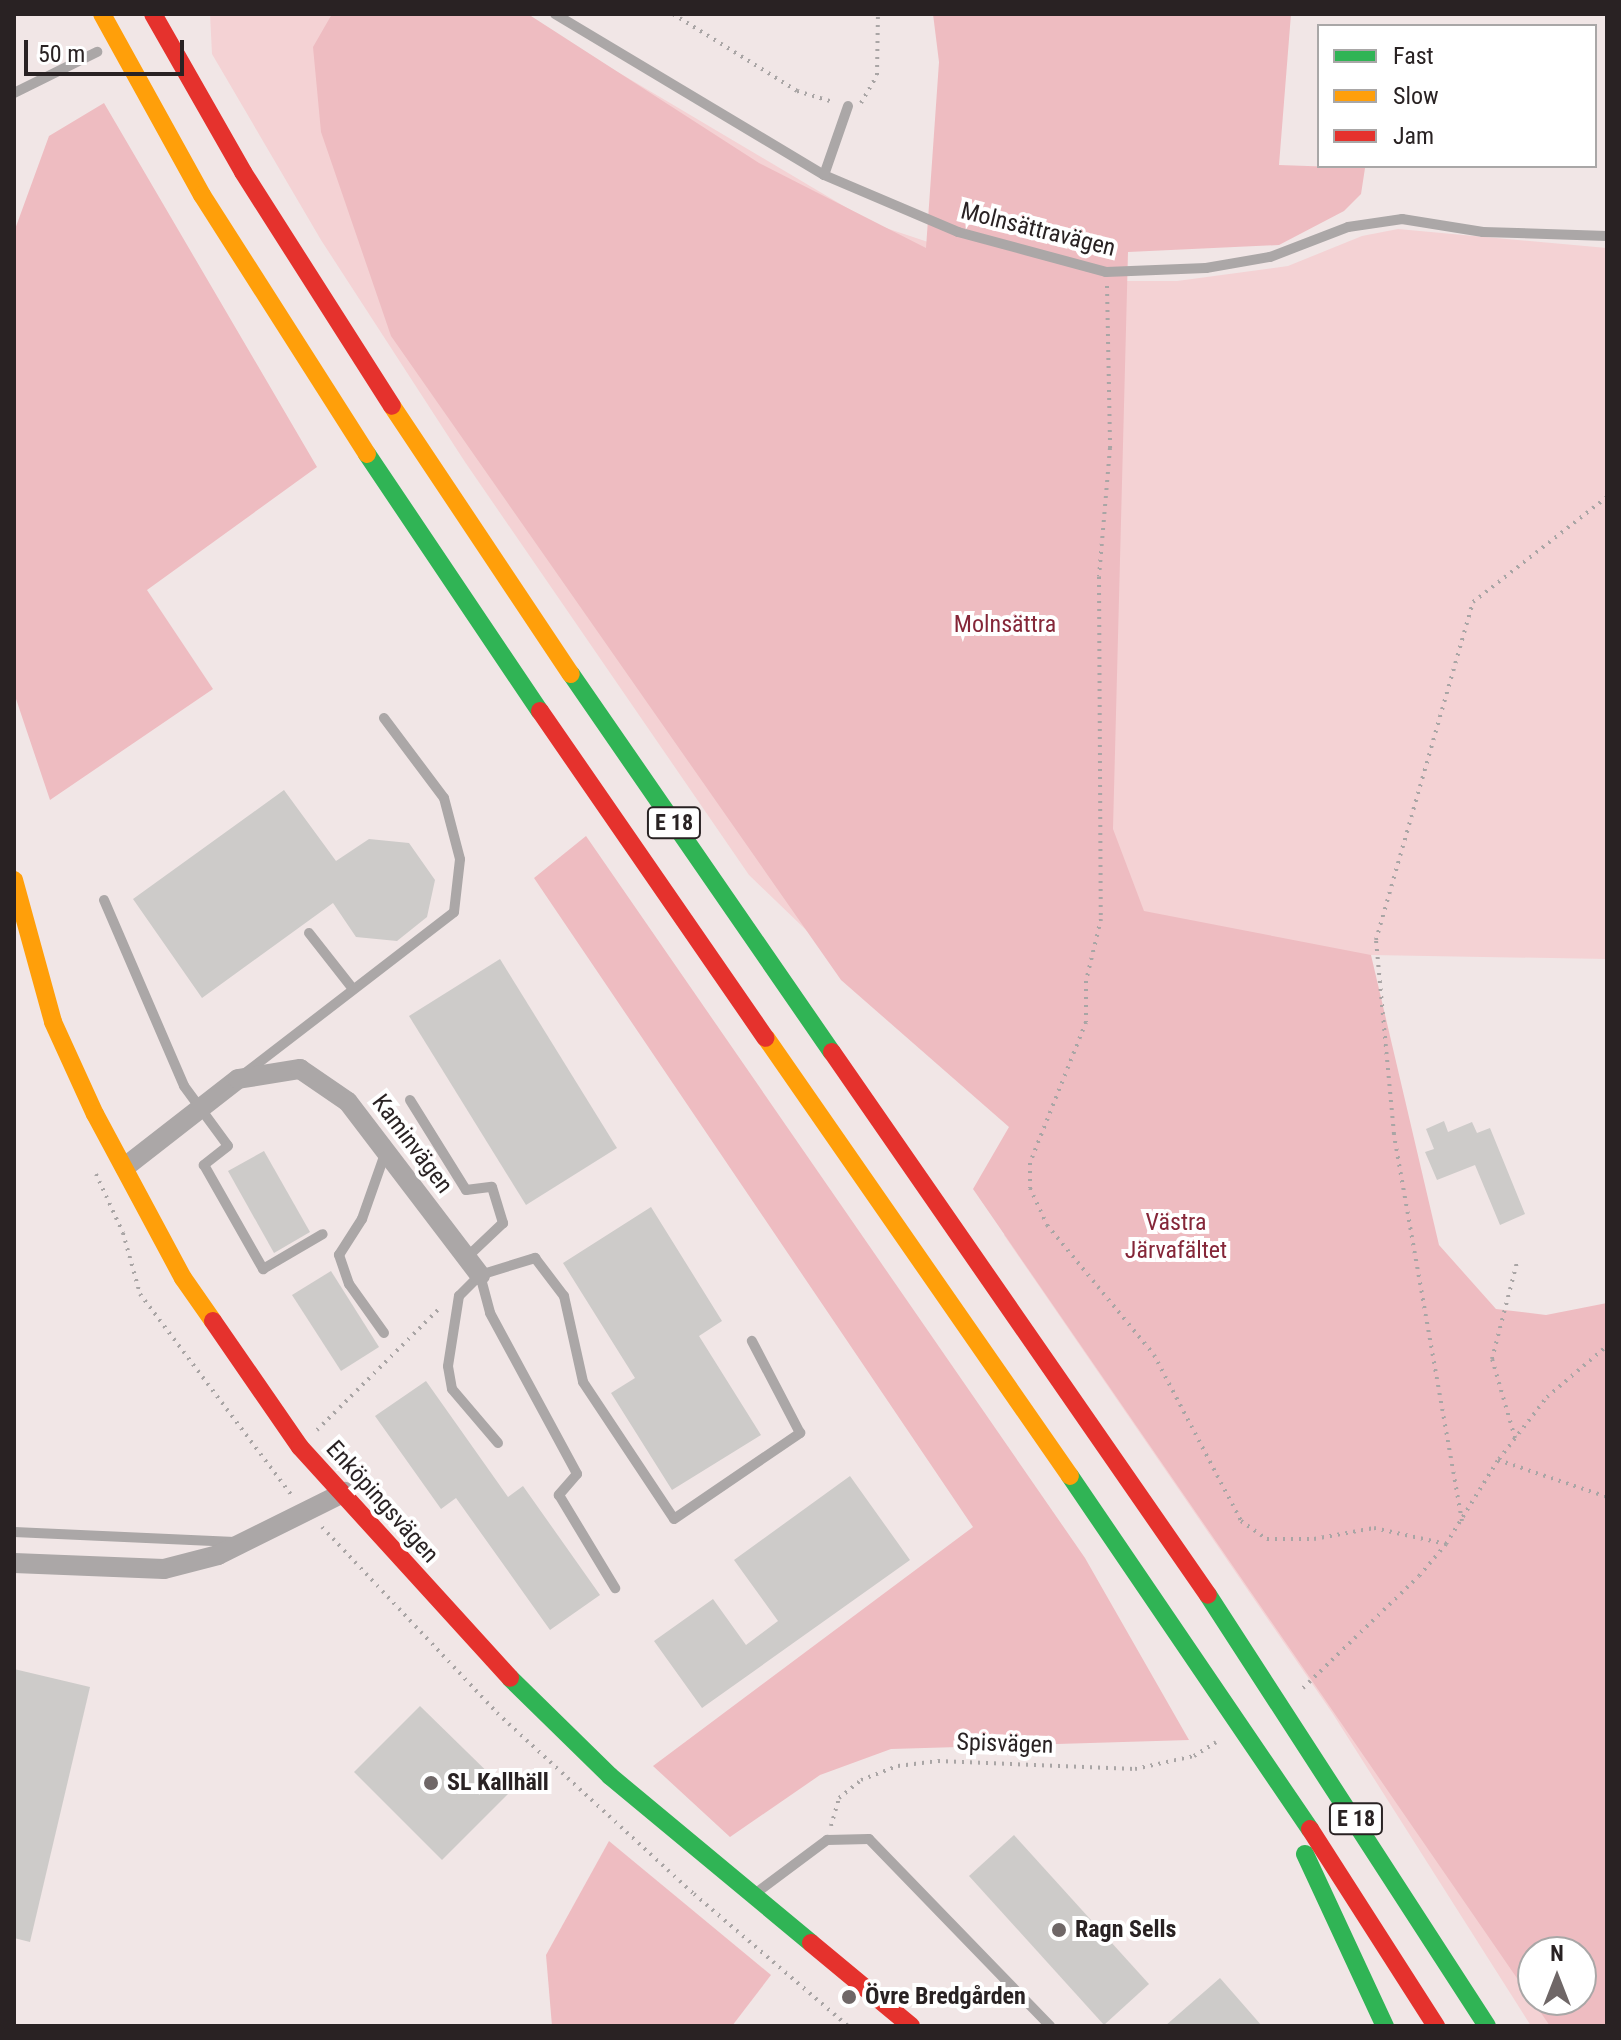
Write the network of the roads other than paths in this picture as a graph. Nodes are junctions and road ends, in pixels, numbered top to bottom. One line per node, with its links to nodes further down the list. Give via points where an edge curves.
1 (102, 14): 30 (main road, E 18, via 202,195 432,556)
2 (153, 14): 36 (main road, E 18, via 243,172 479,541 1221,1614)
3 (555, 14): 7 (lane, Molnsättravägen)
4 (97, 52): 5 (lane)
5 (14, 93)
6 (848, 106): 7 (lane)
7 (824, 175): 8 (lane, Molnsättravägen, via 958,232 1106,272 1206,268 1270,257 1348,227 1402,219 1483,232)
8 (1607, 236)
9 (384, 718): 13 (lane, via 444,798 460,859 454,912)
10 (14, 880): 18 (main road, Enköpingsvägen, via 53,1022)
11 (104, 900): 16 (lane, via 184,1086)
12 (309, 933): 13 (lane)
13 (353, 989): 14 (lane)
14 (238, 1079): 16 (street, Kaminvägen); 17 (street, Kaminvägen, via 300,1069 348,1102)
15 (410, 1100): 20 (lane, via 466,1190 492,1187 503,1223)
16 (202, 1107): 18 (street, Kaminvägen); 19 (lane, via 228,1146 204,1165 263,1269)
17 (387, 1149): 20 (street, Kaminvägen); 22 (lane, via 362,1219 339,1255 349,1284)
18 (125, 1167): 25 (main road, Enköpingsvägen, via 183,1278 244,1371 300,1447)
19 (323, 1234)
20 (466, 1258): 21 (street, Kaminvägen)
21 (480, 1275): 23 (lane, via 535,1258 564,1296 583,1382 674,1519 800,1433); 24 (lane, via 459,1296 448,1366 452,1389); 29 (lane, via 490,1313 577,1474 559,1495)
22 (384, 1333)
23 (752, 1341)
24 (498, 1443)
25 (345, 1492): 27 (street); 31 (main road, Enköpingsvägen, via 514,1683 610,1776)
26 (14, 1532): 27 (lane)
27 (245, 1542): 28 (street, via 164,1569)
28 (14, 1563)
29 (615, 1588)
30 (1251, 1737): 34 (main road); 35 (main road, E 18)
31 (755, 1894): 32 (main road, Enköpingsvägen); 33 (lane, via 827,1840 869,1839)
32 (909, 2023)
33 (1050, 2026)
34 (1385, 2026)
35 (1436, 2026)
36 (1487, 2026)

